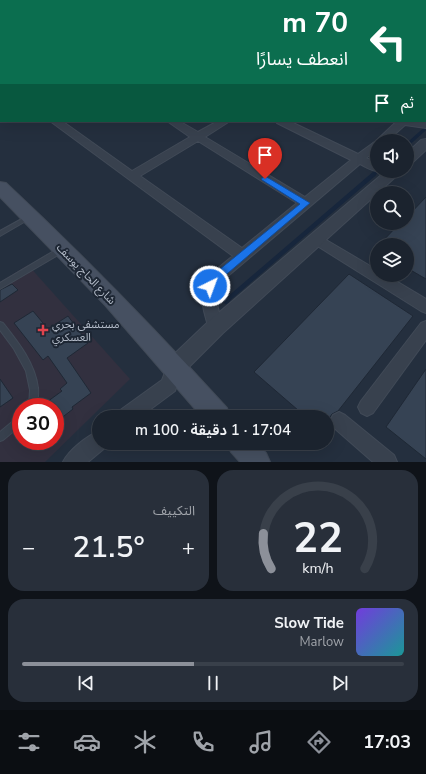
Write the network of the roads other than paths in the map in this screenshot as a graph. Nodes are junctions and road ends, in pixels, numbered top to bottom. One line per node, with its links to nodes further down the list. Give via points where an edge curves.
1 (56, 122): 15 (street)
2 (174, 122): 9 (street)
3 (223, 122): 9 (street)
4 (283, 122): 13 (street)
5 (400, 122): 8 (street)
6 (407, 122): 7 (street)
7 (425, 125)
8 (388, 134)
9 (198, 137): 15 (street); 18 (street)
10 (426, 144): 12 (street)
11 (370, 150): 13 (street)
12 (414, 154)
13 (359, 160): 14 (street); 18 (street)
14 (370, 165)
15 (131, 176): 23 (street)
16 (377, 178): 21 (street)
17 (0, 187): 19 (main road, شارع الحاج يوسف)
18 (306, 203): 23 (street)
19 (30, 216): 20 (lane); 22 (main road, شارع الحاج يوسف)
20 (0, 234)
21 (316, 239): 25 (street); 27 (street)
22 (62, 249): 24 (lane); 29 (main road, شارع الحاج يوسف)
23 (242, 256): 27 (street, via 217,276 210,286 209,301)
24 (0, 286)
25 (426, 307)
26 (0, 325): 30 (lane, via 30,371)
27 (216, 327): 29 (street)
28 (426, 328): 31 (street)
29 (175, 367): 32 (street, via 168,385); 33 (main road, شارع الحاج يوسف)
30 (34, 398)
31 (367, 407)
32 (134, 410)
33 (212, 410)
34 (339, 421): 41 (street)
35 (12, 427): 36 (lane)
36 (0, 437)
37 (92, 446): 39 (street)
38 (246, 450): 40 (main road)
39 (73, 462)
40 (256, 462)
41 (387, 462)

